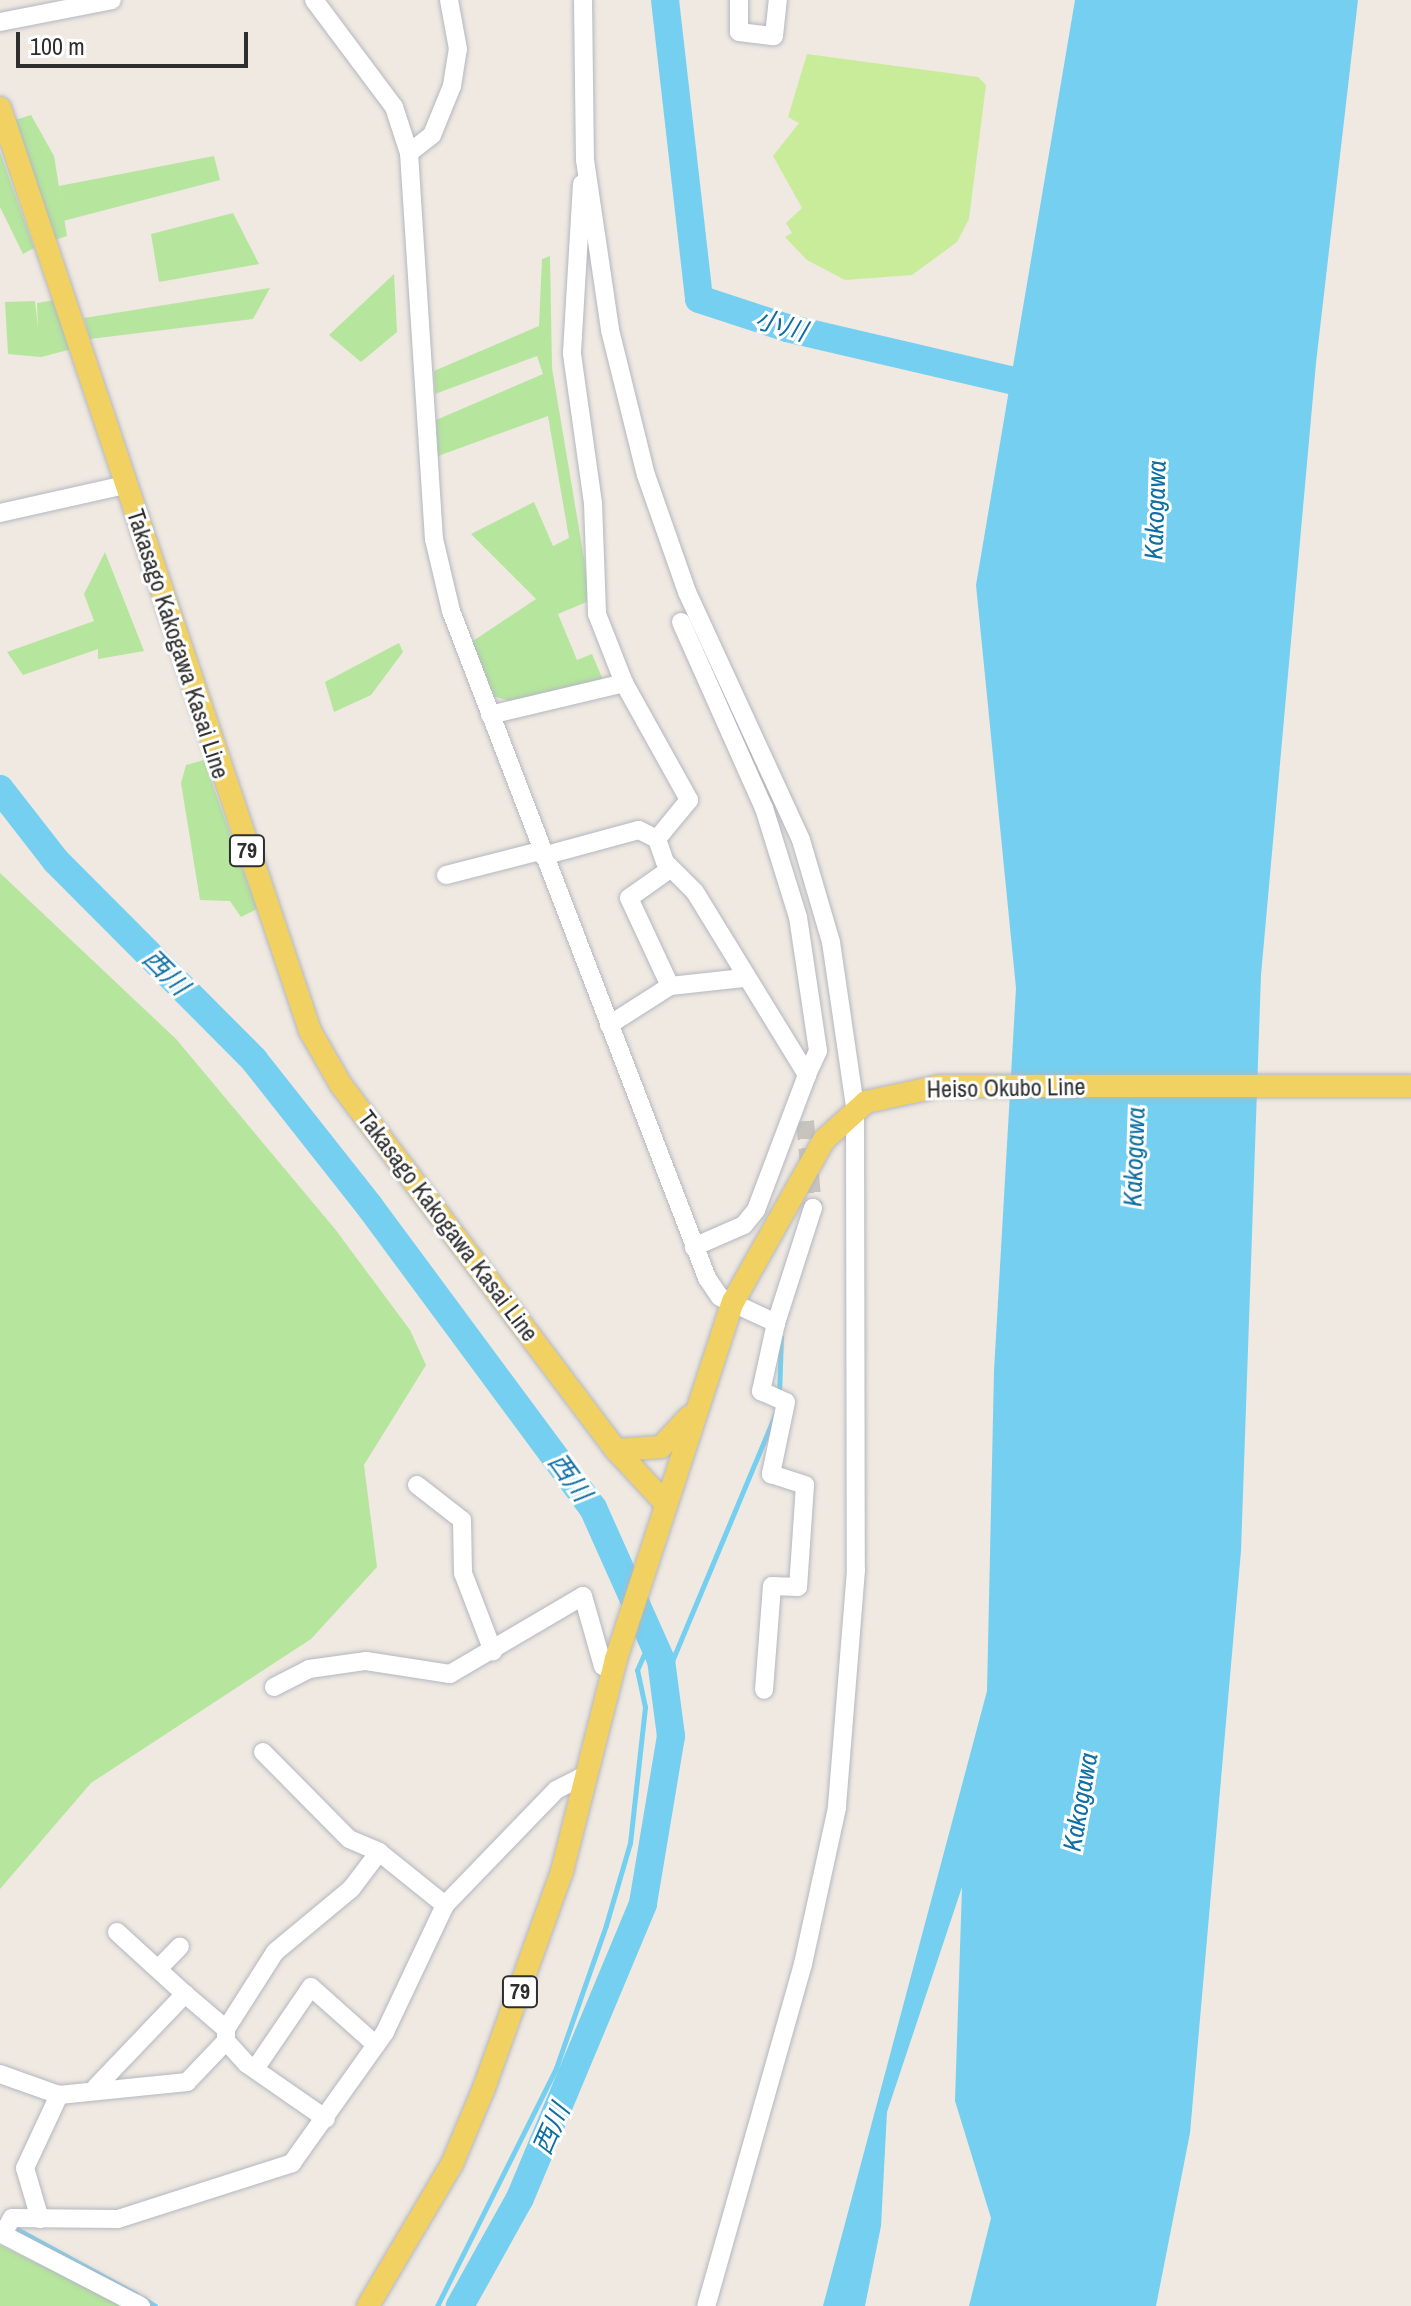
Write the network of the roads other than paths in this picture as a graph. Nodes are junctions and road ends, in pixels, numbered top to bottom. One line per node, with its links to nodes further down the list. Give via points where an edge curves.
1 (112, 0): 7 (street)
2 (314, 0): 9 (street, via 394,107)
3 (449, 0): 9 (street, via 458,49 452,86 432,135)
4 (583, 0): 10 (street)
5 (739, 0): 6 (street, via 739,32 774,36)
6 (778, 0)
7 (0, 22)
8 (0, 108): 11 (main road, Takasago Kakogawa Kasai Line / 79)
9 (409, 153): 15 (street, via 434,539 451,611)
10 (585, 160): 14 (street, via 574,404 593,503 597,614); 25 (street, via 610,330 646,475 687,592 801,840 831,942)
11 (125, 485): 12 (street); 32 (main road, Takasago Kakogawa Kasai Line / 79, via 310,1031 341,1085)
12 (0, 513)
13 (681, 622): 23 (street, via 764,808 798,917 818,1051)
14 (624, 683): 15 (street); 16 (street, via 689,800)
15 (490, 715): 17 (street)
16 (657, 839): 17 (street, via 639,830); 18 (street)
17 (541, 854): 19 (street); 22 (street)
18 (670, 869): 20 (street, via 695,892); 21 (street, via 629,898)
19 (446, 875)
20 (744, 978): 21 (street); 23 (street)
21 (670, 986): 22 (street)
22 (609, 1025): 28 (street)
23 (804, 1082): 26 (street); 28 (street, via 756,1210 744,1225)
24 (1411, 1086): 25 (main road, Heiso Okubo Line, via 940,1086)
25 (860, 1104): 29 (main road, via 803,1165); 58 (street, via 856,1570 837,1808 803,1964)
26 (805, 1121)
27 (813, 1208): 30 (street)
28 (694, 1247): 29 (street, via 713,1289)
29 (733, 1302): 30 (street); 31 (main road)
30 (776, 1323): 38 (street, via 761,1391 786,1402 771,1474 805,1485 798,1587 772,1586)
31 (697, 1406): 32 (main road, via 661,1447); 34 (main road)
32 (616, 1450): 34 (main road, Takasago Kakogawa Kasai Line / 79)
33 (417, 1485): 35 (street, via 462,1520 463,1573)
34 (665, 1503): 36 (main road, 79)
35 (493, 1651): 36 (street, via 583,1596 603,1666); 37 (street, via 450,1674 366,1661 309,1669)
36 (615, 1663): 40 (main road, 79)
37 (274, 1687)
38 (764, 1690)
39 (263, 1752): 41 (street, via 349,1839)
40 (584, 1776): 42 (street, via 534,1810); 57 (main road, 79, via 562,1871 484,2088 452,2164)
41 (379, 1852): 42 (street); 47 (street, via 344,1897 275,1952)
42 (445, 1905): 48 (street)
43 (117, 1932): 45 (street)
44 (180, 1946): 45 (street)
45 (159, 1968): 46 (street)
46 (185, 1994): 47 (street); 51 (street)
47 (226, 2035): 49 (street); 51 (street, via 187,2082)
48 (376, 2045): 49 (street, via 311,1987); 53 (street)
49 (255, 2069): 53 (street)
50 (0, 2074): 52 (street)
51 (96, 2087): 52 (street)
52 (59, 2095): 54 (street, via 25,2168)
53 (326, 2119): 54 (street, via 292,2163 268,2172 118,2219)
54 (40, 2219): 55 (street, via 12,2218)
55 (1, 2233): 56 (street)
56 (141, 2306)
57 (368, 2306)
58 (706, 2306)

